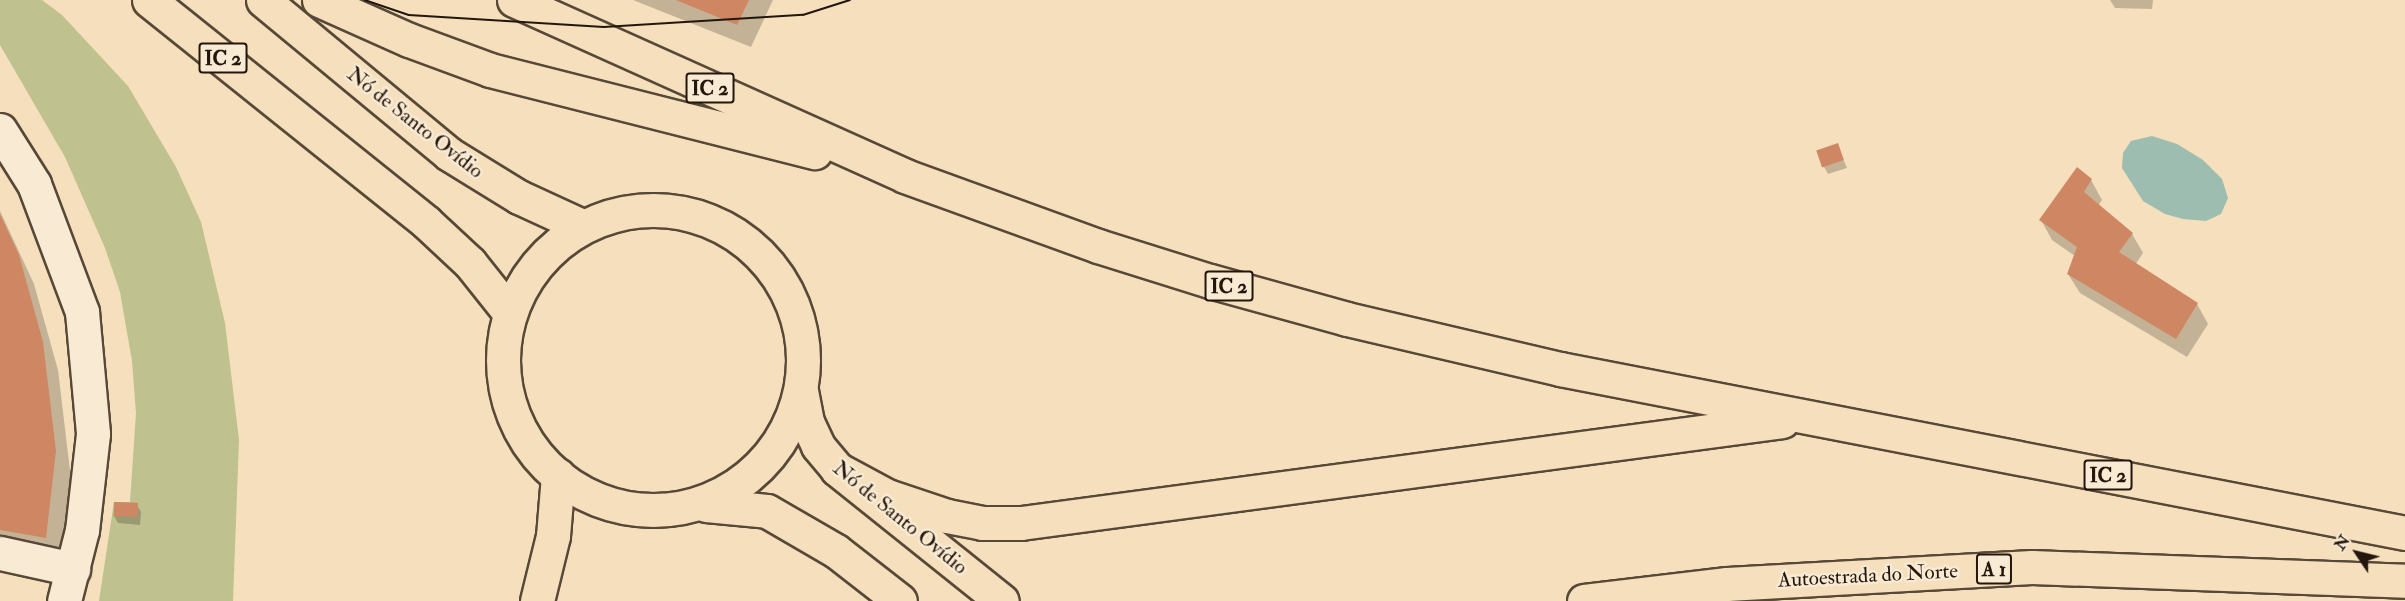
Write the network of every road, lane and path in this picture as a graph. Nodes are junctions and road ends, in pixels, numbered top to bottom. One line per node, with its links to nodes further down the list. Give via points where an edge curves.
1 (138, 0): 5 (main road, IC 2)
2 (263, 0): 8 (main road, Nó de Santo Ovídio, via 449,154 519,197)
3 (320, 0): 7 (main road, IC 2, via 409,40 490,70)
4 (514, 0): 7 (main road, IC 2)
5 (160, 8): 9 (main road, IC 2, via 433,228 470,263)
6 (0, 130): 17 (street, via 33,184 82,312 93,434 82,530)
7 (905, 176): 11 (main road, IC 2, via 1098,246 1347,319 1560,369)
8 (580, 225): 9 (main road, via 533,271); 10 (main road, via 616,213 667,211 702,220 734,238 766,265 794,309 801,337)
9 (509, 312): 13 (main road, via 503,352 507,392 516,422 533,449)
10 (801, 391): 12 (main road, Nó de Santo Ovídio, via 814,438); 14 (main road, via 788,427 766,460 742,485)
11 (1810, 418): 12 (main road, via 1021,523 947,516 887,496); 15 (main road, IC 2)
12 (837, 470): 22 (main road, Nó de Santo Ovídio)
13 (558, 475): 14 (main road, via 612,503 660,511); 20 (main road, via 554,536)
14 (706, 505): 21 (main road, via 767,511 836,551)
15 (2405, 533)
16 (0, 553): 17 (street)
17 (73, 569): 19 (street)
18 (2405, 581): 23 (main road, Autoestrada do Norte / A 1, via 2032,567 1727,584)
19 (64, 601)
20 (537, 601)
21 (900, 601)
22 (1002, 601)
23 (1584, 601)

